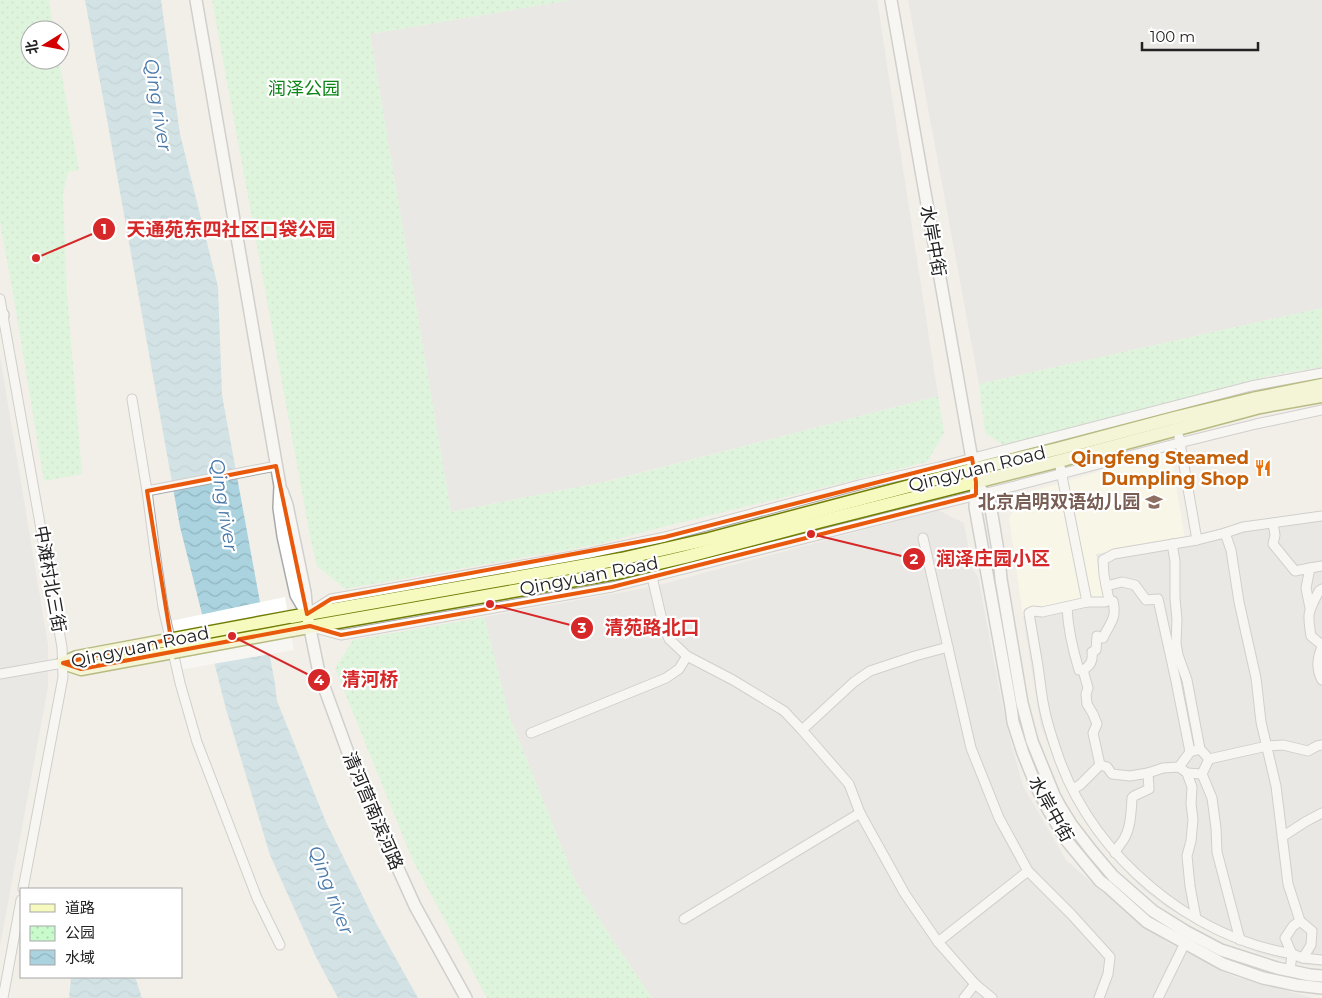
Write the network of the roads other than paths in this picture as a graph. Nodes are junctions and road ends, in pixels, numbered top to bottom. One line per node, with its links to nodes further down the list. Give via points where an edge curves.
1 (196, 0): 13 (street)
2 (891, 0): 12 (street, 水岸中街)
3 (0, 299): 4 (street, 中滩村北三街)
4 (1, 315): 38 (street, 中滩村北三街)
5 (1322, 373): 12 (street, via 1251,386)
6 (1322, 385): 12 (main road, Qingyuan Road)
7 (1322, 396): 10 (main road, Qingyuan Road, via 1260,407)
8 (132, 399): 16 (street)
9 (1322, 410): 11 (street)
10 (1178, 429): 11 (street); 14 (main road, Qingyuan Road)
11 (1180, 443): 14 (street); 22 (street)
12 (973, 464): 15 (street, 水岸中街); 33 (main road, Qingyuan Road, via 718,536 621,559)
13 (276, 466): 16 (street); 33 (street, via 287,505)
14 (1061, 467): 15 (main road, Qingyuan Road); 17 (street); 30 (street)
15 (976, 482): 17 (street, 水岸中街); 33 (main road, Qingyuan Road, via 621,572)
16 (147, 491): 34 (street, via 163,607)
17 (979, 494): 26 (street); 67 (street, 水岸中街, via 975,507 1014,722 1037,788 1067,841 1100,880 1147,922); 72 (street, 水岸中街, via 990,504 1022,704 1032,741 1061,808 1113,876 1153,911 1221,950)
18 (1322, 516): 19 (street)
19 (1273, 523): 20 (street); 25 (street, via 1273,544 1295,571)
20 (1225, 533): 22 (street); 45 (street, via 1231,550)
21 (923, 538): 36 (street)
22 (1197, 540): 23 (street)
23 (1172, 544): 27 (street, via 1114,554 1103,560); 46 (street, via 1176,643 1188,680)
24 (1322, 566): 25 (street)
25 (1310, 568): 32 (street, via 1306,588)
26 (652, 577): 33 (street, via 341,635); 37 (street, via 669,639)
27 (1106, 586): 29 (street); 47 (street, via 1122,582 1135,585 1146,600 1158,599)
28 (1322, 589): 32 (street)
29 (1110, 600): 30 (street); 39 (street, via 1115,610 1112,624 1103,638 1097,636 1093,660)
30 (1087, 602): 31 (street)
31 (1067, 607): 39 (street, via 1071,643 1079,670); 54 (street, via 1029,613 1044,709 1060,762)
32 (1310, 608): 35 (street, via 1311,636)
33 (308, 620): 34 (main road, Qingyuan Road, via 291,617); 34 (main road, Qingyuan Road, bridge, via 292,630); 77 (street, 清河营南滨河路, via 319,673 358,780 415,906)
34 (172, 644): 38 (main road, Qingyuan Road, via 81,669); 68 (street, via 197,742 257,898)
35 (1322, 646): 41 (street, via 1318,665)
36 (948, 647): 42 (street, via 870,671); 59 (street, via 971,748 998,818)
37 (687, 656): 42 (street, via 784,711); 43 (street, via 679,669 666,678)
38 (63, 663): 40 (street); 60 (street, 中滩村北三街)
39 (1083, 670): 49 (street, via 1088,688 1087,704 1097,724 1093,733)
40 (0, 674)
41 (1322, 680)
42 (802, 730): 55 (street, via 849,784)
43 (531, 732)
44 (1322, 745): 45 (street, via 1308,750 1283,745)
45 (1267, 746): 48 (street); 57 (street)
46 (1200, 749): 47 (street); 48 (street)
47 (1190, 752): 50 (street)
48 (1209, 759): 53 (street)
49 (1100, 765): 51 (street, via 1107,767 1112,774); 54 (street)
50 (1179, 767): 51 (street); 52 (street)
51 (1148, 773): 58 (street, via 1149,789 1132,798 1128,829)
52 (1187, 773): 53 (street); 62 (street, via 1192,787 1193,819 1187,856)
53 (1202, 774): 65 (street, via 1212,798 1217,852)
54 (1073, 789): 58 (street)
55 (860, 813): 63 (street); 66 (street, via 905,894)
56 (1322, 813): 57 (street)
57 (1282, 837): 64 (street, via 1288,884)
58 (1115, 853): 62 (street, via 1160,895)
59 (1028, 871): 66 (street); 80 (street, via 1110,957)
60 (23, 888)
61 (20, 905): 76 (street)
62 (1196, 918): 65 (street)
63 (684, 919)
64 (1300, 921): 69 (street, via 1286,938); 70 (street, via 1312,931 1311,945)
65 (1240, 940): 69 (street)
66 (938, 942): 74 (street)
67 (1185, 943): 75 (street, 水岸中街, via 1246,973); 81 (street)
68 (280, 946)
69 (1292, 954): 70 (street); 72 (street)
70 (1303, 958): 71 (street)
71 (1322, 960)
72 (1290, 971): 73 (street, 水岸中街)
73 (1322, 976)
74 (975, 984): 78 (street); 79 (street)
75 (1322, 988)
76 (3, 998)
77 (466, 998)
78 (964, 998)
79 (992, 998)
80 (1099, 998)
81 (1158, 998)

